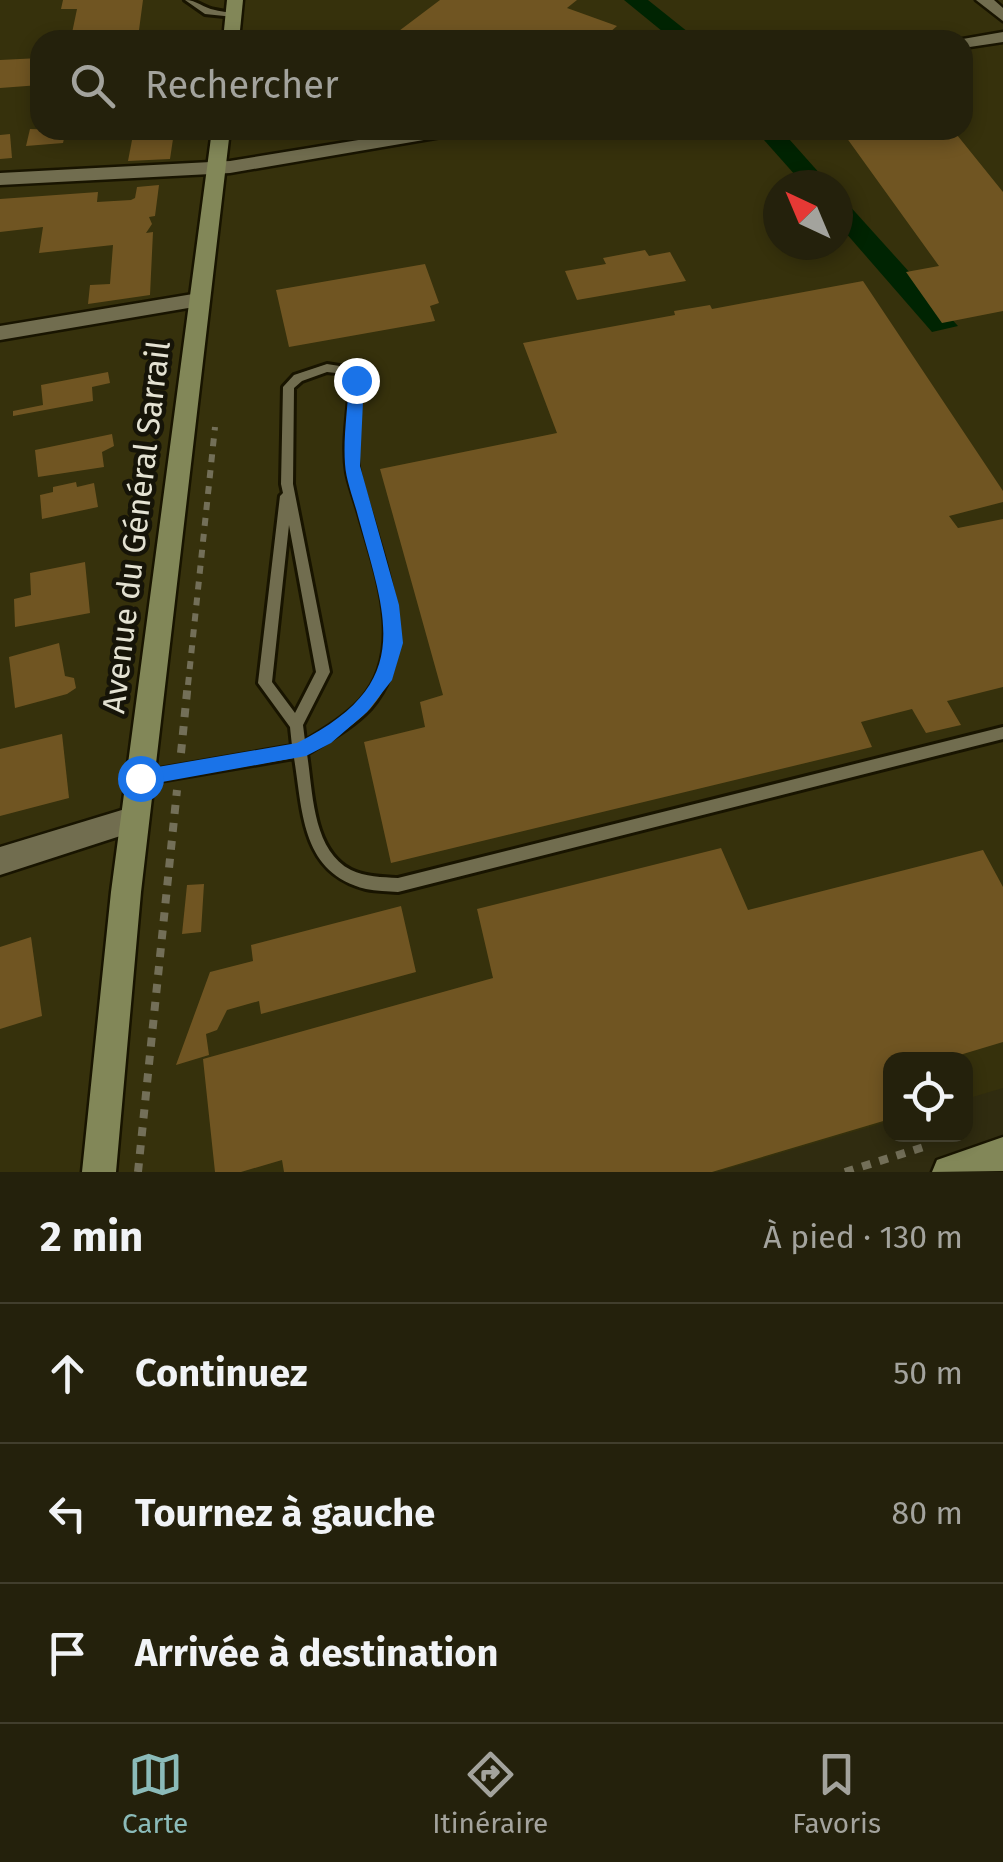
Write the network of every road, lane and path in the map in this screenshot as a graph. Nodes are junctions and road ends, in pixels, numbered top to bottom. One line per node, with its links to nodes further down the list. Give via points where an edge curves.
1 (189, 0): 3 (lane, via 208,12)
2 (984, 0): 4 (street)
3 (234, 7)
4 (1003, 16)
5 (1003, 36): 6 (street)
6 (973, 41)
7 (219, 140): 9 (main road, Avenue du Général Sarrail)
8 (390, 140): 9 (street)
9 (215, 168): 10 (street); 11 (main road, Avenue du Général Sarrail)
10 (0, 179)
11 (199, 300): 12 (street); 19 (main road, Avenue du Général Sarrail)
12 (0, 332)
13 (216, 412): 18 (path)
14 (287, 484): 15 (lane, via 323,672); 15 (lane, via 265,683); 17 (lane, via 288,388 327,368 348,371 356,380 352,466 391,605 394,643 386,675 361,706)
15 (296, 726): 17 (lane)
16 (1003, 733): 17 (lane, via 398,885 364,885 339,874 322,856)
17 (300, 751): 19 (lane)
18 (179, 768)
19 (140, 778): 21 (main road, Avenue du Général Sarrail)
20 (177, 788): 26 (path)
21 (135, 819): 22 (street); 25 (main road, Avenue du Général Sarrail)
22 (0, 860)
23 (1003, 1154): 24 (main road)
24 (947, 1156): 27 (path)
25 (99, 1172)
26 (138, 1172)
27 (846, 1172)

